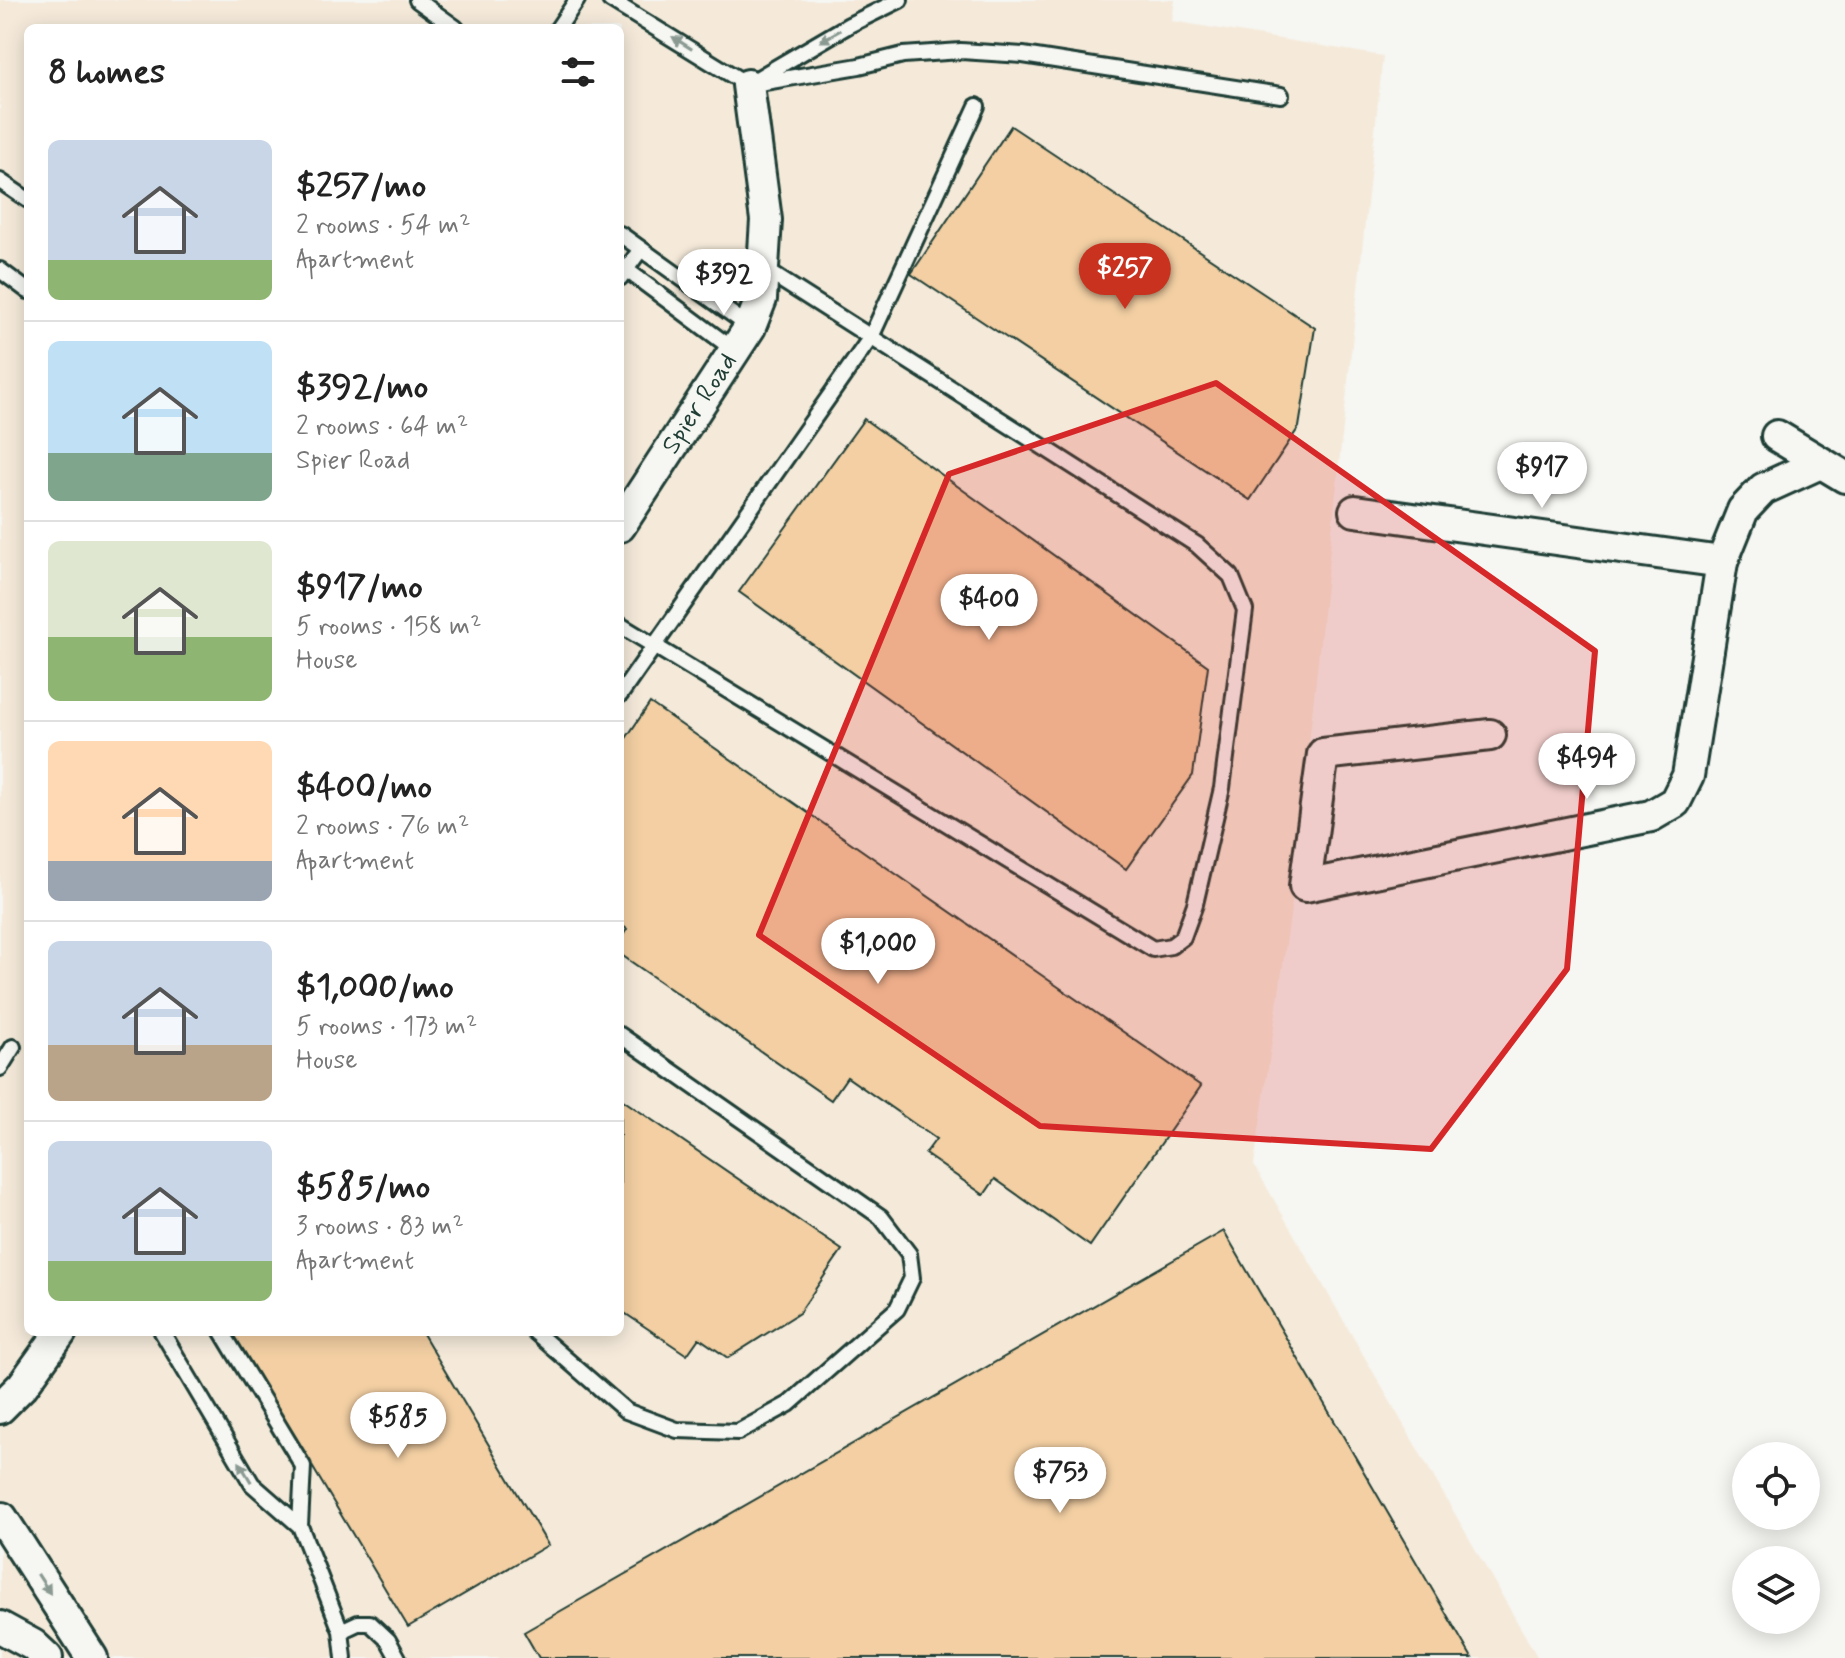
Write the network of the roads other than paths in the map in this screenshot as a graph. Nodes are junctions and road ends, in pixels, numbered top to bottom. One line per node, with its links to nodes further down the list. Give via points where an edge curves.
1 (417, 0): 5 (lane)
2 (577, 0): 6 (lane)
3 (610, 0): 7 (lane, one-way to 3)
4 (900, 0): 7 (lane, one-way to 7)
5 (450, 24)
6 (561, 24)
7 (748, 85): 8 (lane, via 903,55 961,51 1023,55); 15 (street, Spier Road, via 766,220)
8 (1281, 95)
9 (977, 106): 19 (lane)
10 (0, 181): 11 (lane)
11 (24, 197)
12 (624, 237): 13 (lane)
13 (641, 249): 14 (lane); 20 (lane)
14 (624, 269)
15 (764, 269): 19 (lane); 20 (street, Spier Road, via 761,299)
16 (0, 270): 18 (lane)
17 (624, 272): 20 (lane)
18 (24, 288)
19 (871, 337): 27 (lane); 27 (lane, via 1197,545 1231,576 1245,610 1224,773 1183,937 1153,949)
20 (742, 338): 24 (street, Spier Road)
21 (1777, 436): 22 (street)
22 (1832, 470): 25 (street, via 1763,489 1743,510)
23 (1355, 511): 25 (street)
24 (624, 520)
25 (1722, 562): 29 (street, via 1688,776 1675,802 1651,816 1305,886 1323,754)
26 (624, 627): 27 (lane)
27 (654, 645): 28 (lane)
28 (624, 689)
29 (1490, 735)
30 (624, 1038): 36 (lane, via 881,1217 909,1254 912,1278 897,1309 800,1395 738,1432 677,1430 626,1411)
31 (13, 1047): 32 (lane)
32 (0, 1068)
33 (58, 1336): 37 (street)
34 (164, 1336): 39 (lane, one-way to 34, via 252,1484)
35 (224, 1336): 39 (lane, via 303,1466)
36 (540, 1336)
37 (0, 1408)
38 (1, 1515): 43 (street, one-way to 43)
39 (300, 1526): 41 (lane)
40 (0, 1627): 42 (street)
41 (341, 1631): 44 (lane); 45 (lane, via 370,1623)
42 (47, 1658)
43 (92, 1658)
44 (344, 1658)
45 (398, 1658)

